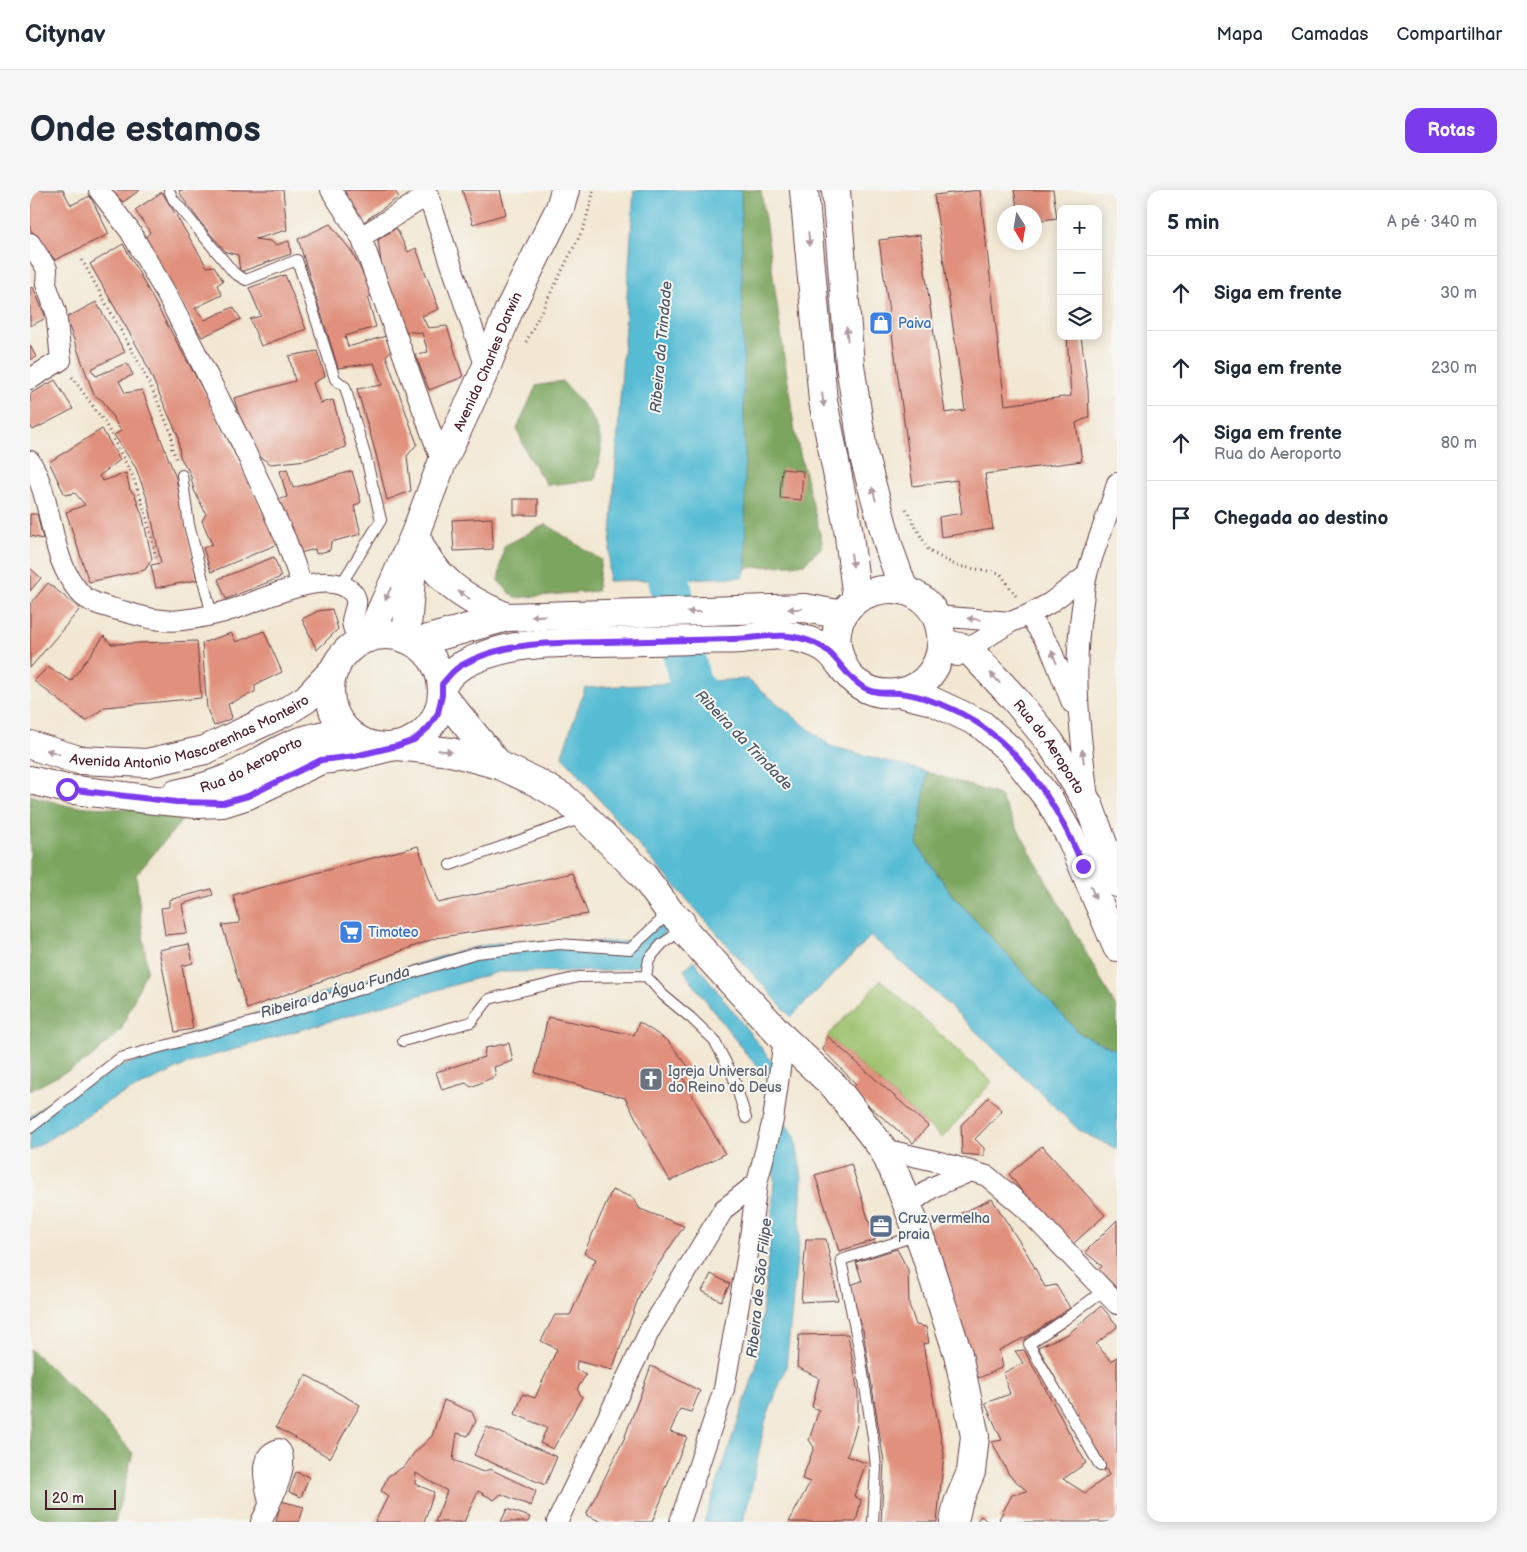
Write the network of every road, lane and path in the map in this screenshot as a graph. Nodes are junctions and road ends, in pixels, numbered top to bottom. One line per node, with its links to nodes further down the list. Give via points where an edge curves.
1 (99, 190): 22 (street, via 130,231 168,296 250,461 286,540)
2 (169, 190): 23 (lane, via 234,273 246,280 297,260 335,379 345,387 381,520)
3 (331, 190): 8 (street)
4 (564, 190): 12 (main road, Avenida Charles Darwin, via 560,208 510,310)
5 (804, 190): 25 (main road, one-way to 25, via 823,401 848,528)
6 (836, 190): 24 (main road, one-way to 6, via 864,457 850,365)
7 (427, 192): 8 (street); 12 (street)
8 (361, 237): 15 (street)
9 (30, 243): 11 (street, via 47,269 46,284 56,312)
10 (82, 260): 16 (path, via 157,400 172,435 172,448)
11 (61, 360): 13 (street); 20 (path, via 105,423 133,477 146,511)
12 (486, 368): 15 (main road, Avenida Charles Darwin)
13 (30, 379)
14 (30, 461): 27 (street, via 67,577 82,596 100,605 157,620 180,621)
15 (442, 463): 19 (main road, Avenida Charles Darwin)
16 (182, 475): 27 (lane, via 189,525)
17 (1117, 483): 21 (street)
18 (904, 501): 26 (path, via 929,551 957,566 1000,573)
19 (415, 534): 29 (main road, one-way to 19, via 476,603 448,583 429,563); 31 (main road, one-way to 31); 32 (main road)
20 (156, 558)
21 (1087, 575): 26 (street); 38 (street, via 1077,639)
22 (302, 585): 23 (street, via 327,582); 27 (street)
23 (340, 586): 31 (street, via 352,592 355,598 353,626)
24 (904, 590): 25 (main road, via 872,591); 28 (main road, via 922,600)
25 (850, 607): 29 (main road, one-way to 29); 35 (main road, via 837,630 836,646)
26 (1030, 614): 30 (street); 38 (street, one-way to 26, via 1050,648)
27 (212, 615)
28 (936, 616): 30 (street, one-way to 28); 33 (main road, via 941,629)
29 (507, 617): 32 (main road)
30 (1011, 622): 33 (street)
31 (364, 640): 32 (main road, via 394,636); 34 (main road, via 342,657)
32 (410, 641): 36 (main road, via 428,653 437,668)
33 (955, 646): 37 (main road, via 940,657 924,681); 45 (main road, Rua do Aeroporto, one-way to 33, via 1050,742 1013,697)
34 (336, 667): 39 (main road, via 330,695 339,722); 40 (main road, Avenida Antonio Mascarenhas Monteiro, one-way to 40, via 306,699 205,750 147,763 79,760)
35 (848, 674): 36 (main road, via 829,651 817,644 780,635 741,639 568,642 519,645 489,654 454,670); 37 (main road, via 871,690 884,694)
36 (442, 690): 41 (main road, via 438,713 428,728 414,740); 42 (main road)
37 (899, 693): 50 (main road, one-way to 50, via 932,701 981,724 1011,750 1050,801 1071,838)
38 (1079, 719): 45 (street, one-way to 38)
39 (348, 732): 41 (main road, via 368,744); 44 (main road, Rua do Aeroporto, via 302,741 230,778)
40 (30, 745)
41 (393, 746): 42 (main road, one-way to 42, via 451,752); 44 (main road, via 355,756 321,760 248,796 223,803)
42 (500, 765): 46 (main road, via 564,798)
43 (30, 780): 44 (main road, via 67,789)
44 (155, 800)
45 (1089, 805): 48 (main road, Rua do Aeroporto)
46 (586, 817): 47 (lane); 49 (main road, via 642,874)
47 (450, 865)
48 (1117, 883)
49 (678, 920): 51 (lane, via 650,959); 52 (main road); 55 (lane, via 630,948 560,944 476,953 275,1016 120,1058)
50 (1117, 947)
51 (646, 976): 53 (lane, via 578,977 489,999 471,1022); 54 (lane, via 714,1040 734,1076)
52 (784, 1039): 56 (main road, via 835,1087); 58 (street, via 773,1120)
53 (403, 1041)
54 (746, 1118)
55 (30, 1128)
56 (884, 1149): 57 (street); 59 (main road)
57 (971, 1171): 59 (street, via 933,1187); 61 (street, via 988,1176 1025,1208)
58 (757, 1183): 64 (street, via 724,1209 650,1330); 66 (street, via 724,1389)
59 (908, 1205): 60 (main road)
60 (919, 1234): 67 (lane, via 841,1260 873,1438 876,1468); 68 (main road, via 958,1354 975,1436 971,1472)
61 (1110, 1297): 62 (lane, via 1064,1320 1029,1344)
62 (1100, 1466)
63 (269, 1503): 65 (street)
64 (564, 1520)
65 (261, 1522)
66 (680, 1522)
67 (873, 1522)
68 (954, 1522)

